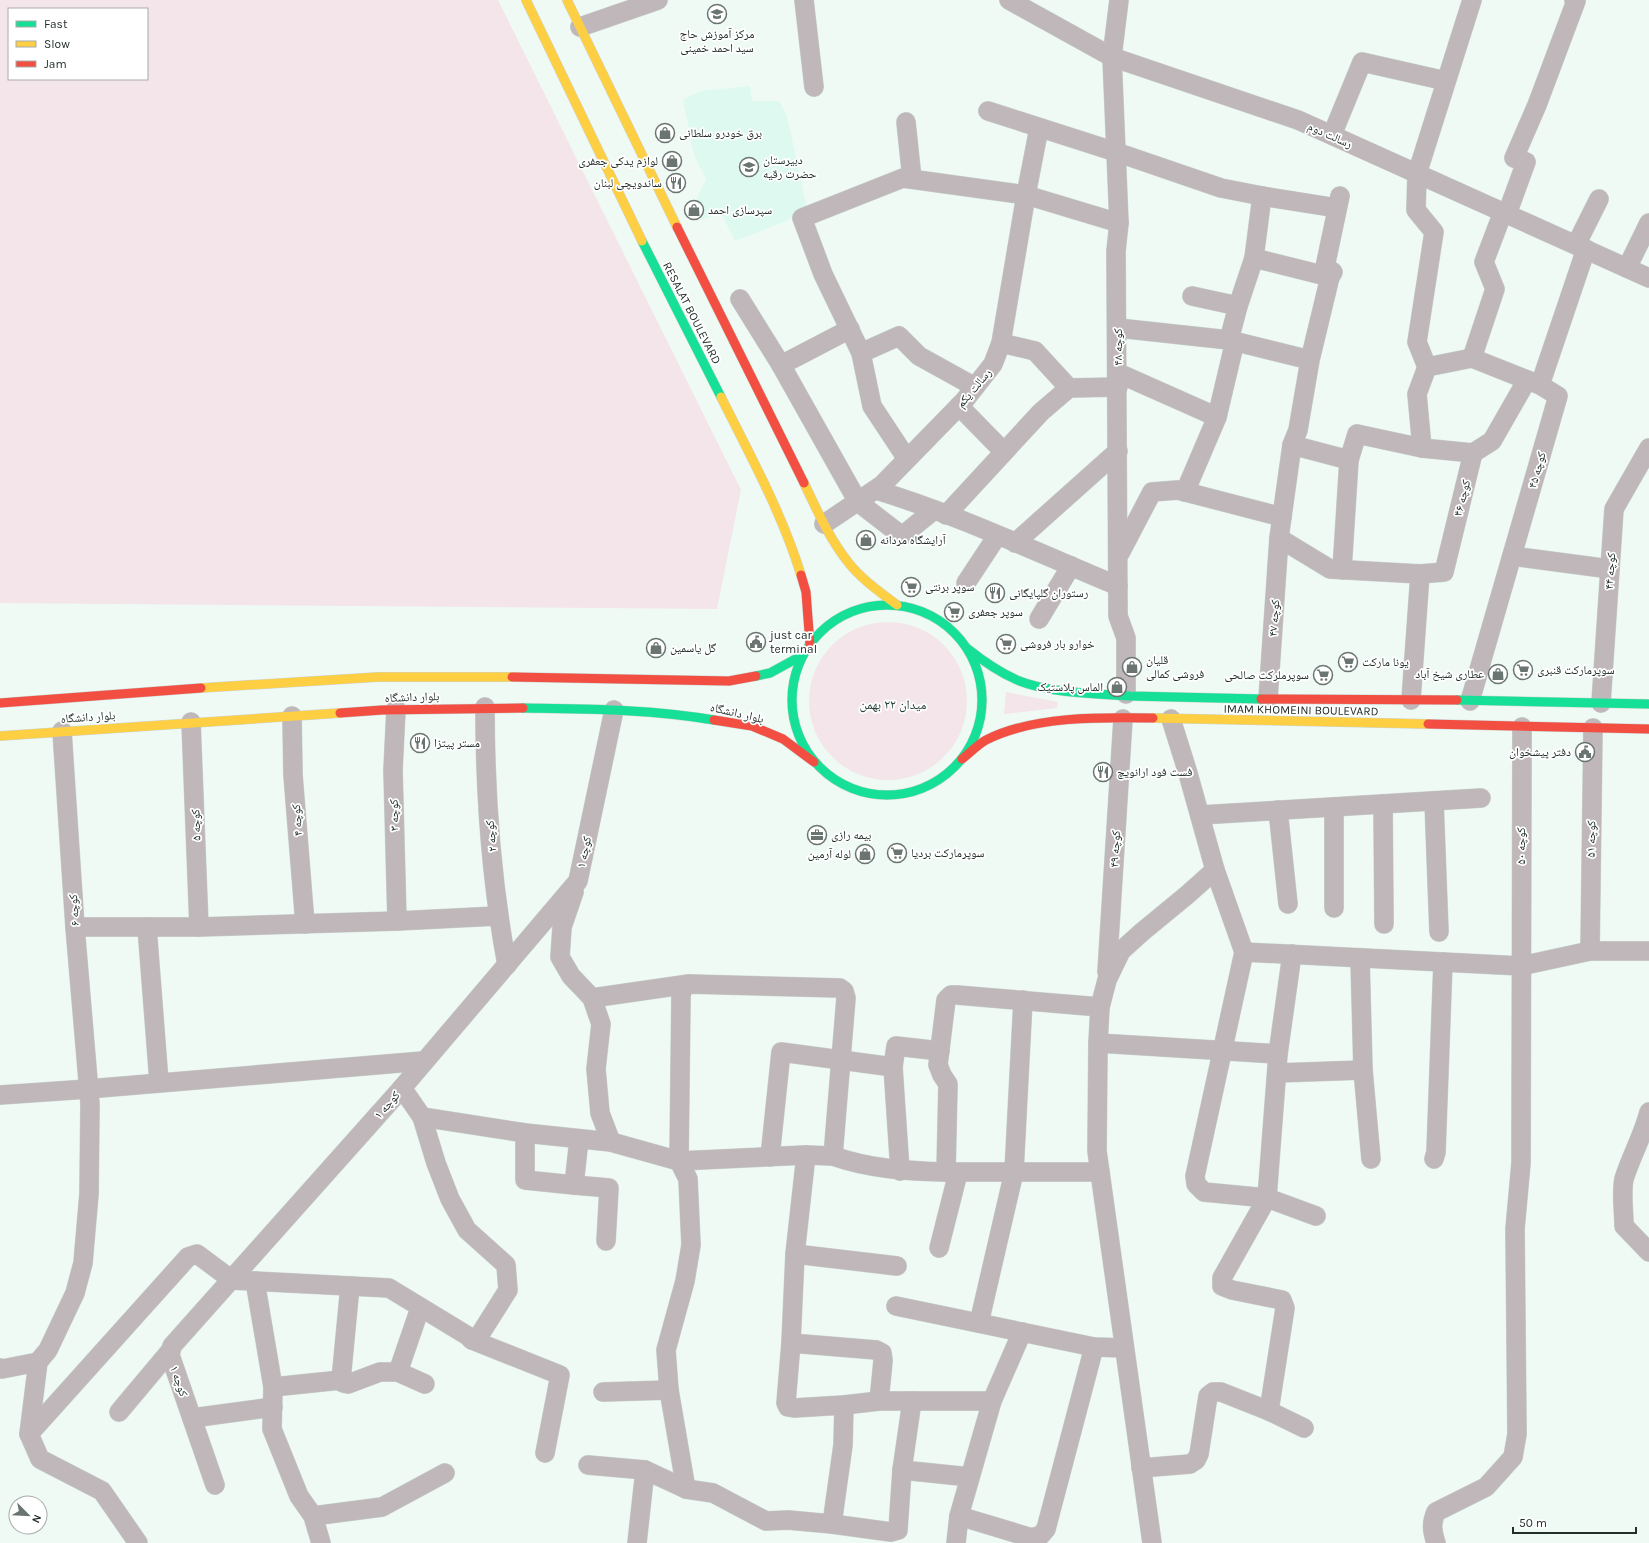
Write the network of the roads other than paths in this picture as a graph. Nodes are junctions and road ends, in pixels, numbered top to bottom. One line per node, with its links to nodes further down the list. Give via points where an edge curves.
1 (526, 0): 76 (main road, RESALAT BOULEVARD, via 606,168 767,490 796,559 806,592)
2 (567, 0): 9 (main road, RESALAT BOULEVARD)
3 (658, 0): 9 (street)
4 (804, 0): 12 (street)
5 (1009, 0): 10 (street, رسالت دوم)
6 (1118, 0): 10 (street, کوچه ۴۸)
7 (1472, 0): 11 (street)
8 (1577, 0): 23 (street, via 1514,158 1526,162)
9 (580, 27): 62 (main road, RESALAT BOULEVARD)
10 (1112, 57): 16 (street, رسالت دوم, via 1298,120); 17 (street, کوچه ۴۸)
11 (1446, 81): 16 (street, via 1362,62); 18 (street)
12 (814, 87)
13 (988, 111): 15 (street)
14 (906, 122): 19 (street)
15 (1039, 128): 17 (street); 20 (street, رسالت یکم)
16 (1332, 135): 18 (street, رسالت دوم)
17 (1116, 152): 21 (street, via 1221,188); 24 (street, کوچه ۴۸)
18 (1417, 174): 23 (street, رسالت دوم); 42 (street, via 1416,210 1434,232 1417,342)
19 (912, 179): 20 (street); 35 (street, via 903,178 802,218 823,274)
20 (1026, 195): 24 (street); 37 (street, رسالت یکم)
21 (1262, 196): 27 (street); 29 (street, via 1338,202 1324,267 1333,272)
22 (1599, 199): 26 (street)
23 (1505, 213): 26 (street, رسالت دوم); 39 (street, via 1484,262 1495,289)
24 (1119, 223): 34 (street, کوچه ۴۸, via 1116,251)
25 (1649, 223): 28 (street)
26 (1581, 247): 28 (street, رسالت دوم); 44 (street)
27 (1254, 258): 29 (street); 33 (street)
28 (1627, 268): 30 (street, رسالت دوم)
29 (1330, 277): 40 (street, کوچه ۴۷)
30 (1649, 278)
31 (1192, 296): 33 (street)
32 (740, 299): 41 (street)
33 (1238, 306): 36 (street)
34 (1118, 328): 36 (street); 43 (street, کوچه ۴۸)
35 (850, 329): 38 (street); 41 (street)
36 (1232, 340): 40 (street); 48 (street)
37 (1001, 343): 45 (street, رسالت یکم, via 993,364); 46 (street, via 1035,351)
38 (862, 353): 45 (street, via 899,336 920,356); 55 (street, via 872,406)
39 (1472, 358): 42 (street); 44 (street)
40 (1310, 360): 49 (street, کوچه ۴۷, via 1298,430)
41 (781, 365): 59 (street)
42 (1427, 367): 50 (street, via 1417,394)
43 (1118, 380): 46 (street); 48 (street); 52 (street, کوچه ۴۸)
44 (1534, 382): 54 (street, via 1492,441); 67 (street, کوچه ۴۵, via 1558,396)
45 (975, 387): 47 (street, رسالت یکم)
46 (1069, 388): 53 (street, via 1041,412)
47 (959, 406): 53 (street); 55 (street, رسالت یکم)
48 (1218, 418): 58 (street)
49 (1292, 445): 56 (street); 61 (street, کوچه ۴۷)
50 (1422, 448): 54 (street); 56 (street, via 1357,434)
51 (1649, 448): 69 (street, کوچه ۴۴, via 1614,509)
52 (1118, 450): 65 (street); 66 (street, کوچه ۴۸)
53 (1004, 452): 60 (street)
54 (1474, 453): 71 (street, کوچه ۴۶, via 1444,572)
55 (907, 459): 57 (street, رسالت یکم)
56 (1349, 460): 70 (street)
57 (876, 490): 59 (street, رسالت یکم); 60 (street)
58 (1185, 492): 61 (street); 66 (street, via 1152,492)
59 (858, 502): 60 (street, via 902,536); 62 (street, رسالت یکم)
60 (940, 512): 63 (street)
61 (1282, 517): 64 (street, کوچه ۴۷)
62 (824, 524): 74 (main road, RESALAT BOULEVARD, via 848,562)
63 (997, 536): 65 (street); 72 (street)
64 (1279, 538): 70 (street, via 1330,569); 80 (street, کوچه ۴۷)
65 (1015, 543): 68 (street)
66 (1119, 556): 73 (street, کوچه ۴۸)
67 (1512, 556): 69 (street); 82 (street, کوچه ۴۵)
68 (1071, 566): 73 (street); 75 (street)
69 (1610, 569): 84 (street, کوچه ۴۴)
70 (1342, 570): 71 (street)
71 (1420, 574): 81 (street)
72 (966, 583)
73 (1118, 586): 79 (street, کوچه ۴۸, via 1118,616 1126,638)
74 (897, 604): 76 (main road, via 870,605 841,615 819,631); 77 (main road, via 925,613 944,624)
75 (1039, 619)
76 (810, 646): 78 (main road)
77 (968, 649): 79 (main road, IMAM KHOMEINI BOULEVARD, via 986,663 1017,680 1087,694); 98 (main road, via 980,677 983,704 976,732)
78 (803, 655): 83 (main road, بلوار دانشگاه, via 770,673 729,681 378,677 190,692); 99 (main road, via 792,683 792,711 798,738)
79 (1126, 694): 80 (main road, IMAM KHOMEINI BOULEVARD)
80 (1268, 699): 81 (main road, IMAM KHOMEINI BOULEVARD)
81 (1410, 700): 82 (main road, IMAM KHOMEINI BOULEVARD)
82 (1470, 701): 84 (main road, IMAM KHOMEINI BOULEVARD)
83 (0, 703)
84 (1601, 703): 85 (main road, IMAM KHOMEINI BOULEVARD)
85 (1649, 704)
86 (485, 707): 87 (main road, بلوار دانشگاه); 88 (main road, بلوار دانشگاه); 110 (street, کوچه ۲, via 485,766)
87 (396, 709): 89 (main road, بلوار دانشگاه); 111 (street, کوچه ۳, via 393,770)
88 (614, 710): 99 (main road, بلوار دانشگاه, via 693,716 752,726 783,739); 107 (street, کوچه ۱)
89 (292, 716): 90 (main road, بلوار دانشگاه); 112 (street, کوچه ۴, via 293,775)
90 (191, 719): 96 (main road, بلوار دانشگاه); 116 (street, کوچه ۵)
91 (1123, 719): 92 (main road, IMAM KHOMEINI BOULEVARD); 98 (main road, IMAM KHOMEINI BOULEVARD, via 1036,724 985,741); 126 (street, کوچه ۴۹)
92 (1171, 719): 93 (main road, IMAM KHOMEINI BOULEVARD); 105 (street)
93 (1522, 727): 94 (main road, IMAM KHOMEINI BOULEVARD); 125 (street, کوچه ۵۰)
94 (1593, 728): 95 (main road, IMAM KHOMEINI BOULEVARD); 118 (street, کوچه ۵۱)
95 (1649, 729)
96 (62, 731): 97 (main road, بلوار دانشگاه); 115 (street, کوچه ۶)
97 (0, 736)
98 (962, 759): 99 (main road, via 942,778 918,792 889,796 860,792 842,784)
99 (814, 762)
100 (1481, 798): 101 (street)
101 (1434, 801): 102 (street); 117 (street)
102 (1383, 804): 103 (street); 113 (street)
103 (1334, 807): 104 (street); 109 (street)
104 (1278, 810): 105 (street); 108 (street)
105 (1200, 815): 106 (street)
106 (1215, 870): 120 (street); 126 (street, via 1121,952)
107 (578, 881): 124 (street, کوچه ۱); 128 (street, via 562,927 560,957 571,976)
108 (1288, 904)
109 (1334, 908)
110 (497, 916): 111 (street); 124 (street, کوچه ۲)
111 (397, 921): 112 (street)
112 (305, 924): 116 (street)
113 (1384, 924)
114 (147, 926): 115 (street); 116 (street); 140 (street)
115 (75, 927): 142 (street, کوچه ۶)
116 (199, 927)
117 (1439, 932)
118 (1590, 950): 119 (street); 125 (street)
119 (1649, 951)
120 (1244, 952): 121 (street); 133 (street)
121 (1292, 954): 122 (street); 134 (street)
122 (1360, 958): 123 (street); 138 (street)
123 (1443, 962): 125 (street); 153 (street)
124 (507, 965): 135 (street, کوچه ۱)
125 (1521, 966): 214 (street, کوچه ۵۰, via 1522,1163 1515,1229 1517,1434 1513,1457 1486,1487 1436,1512 1432,1521)
126 (1107, 980): 130 (street)
127 (689, 984): 128 (street); 136 (street, via 840,988 846,998); 154 (street, via 684,987 682,994)
128 (592, 998): 148 (street, via 601,1024 596,1068 600,1113)
129 (1023, 1000): 130 (street); 132 (street, via 951,996 946,1000); 157 (street)
130 (1100, 1007): 131 (street)
131 (1098, 1043): 133 (street); 158 (street, via 1097,1151)
132 (940, 1050): 137 (street, via 896,1046); 156 (street, via 938,1065 948,1084)
133 (1223, 1051): 134 (street); 160 (street, via 1195,1176 1196,1184 1204,1192)
134 (1278, 1054): 139 (street)
135 (423, 1061): 140 (street); 141 (street, کوچه ۱)
136 (841, 1061): 137 (street); 150 (street, via 781,1052); 151 (street)
137 (892, 1067): 155 (street)
138 (1363, 1070): 139 (street); 152 (street)
139 (1277, 1073): 160 (street)
140 (159, 1082): 142 (street)
141 (402, 1088): 145 (street); 167 (street, کوچه ۱)
142 (88, 1089): 143 (street); 179 (street, کوچه ۶, via 89,1194 83,1263 75,1293 48,1350)
143 (0, 1095)
144 (1649, 1112): 164 (street, via 1645,1129 1624,1180 1623,1194 1624,1226)
145 (422, 1117): 146 (street); 174 (street, via 436,1163 456,1212 467,1230 506,1265 508,1290 479,1336)
146 (526, 1133): 147 (street); 159 (street, via 525,1180)
147 (579, 1139): 148 (street); 159 (street)
148 (611, 1142): 154 (street)
149 (806, 1155): 150 (street); 151 (street); 165 (street)
150 (770, 1156): 154 (street)
151 (833, 1156): 155 (street, via 855,1164)
152 (1371, 1159)
153 (1434, 1159)
154 (679, 1161): 185 (street, via 688,1179 690,1245 685,1281 666,1350)
155 (900, 1171): 156 (street)
156 (952, 1172): 157 (street); 163 (street)
157 (1014, 1172): 158 (street); 172 (street)
158 (1100, 1172): 177 (street)
159 (574, 1184): 162 (street, via 609,1188)
160 (1267, 1198): 161 (street); 192 (street, via 1222,1278 1222,1286 1282,1300 1285,1308)
161 (1316, 1216)
162 (606, 1242)
163 (939, 1248)
164 (1649, 1252)
165 (795, 1254): 166 (street); 175 (street)
166 (896, 1266)
167 (232, 1280): 168 (street); 178 (street, کوچه ۱); 196 (street, via 197,1254 188,1256)
168 (255, 1281): 169 (street); 184 (street)
169 (350, 1286): 171 (street, via 389,1288); 182 (street)
170 (896, 1306): 172 (street)
171 (420, 1308): 174 (street); 181 (street)
172 (979, 1324): 173 (street)
173 (1022, 1332): 176 (street); 189 (street)
174 (472, 1340): 197 (street, via 560,1376)
175 (791, 1343): 187 (street, via 876,1350 882,1353); 190 (street, via 786,1403 788,1407)
176 (1094, 1347): 177 (street); 207 (street, via 1046,1529 1041,1536 1032,1538)
177 (1124, 1348): 199 (street)
178 (171, 1350): 193 (street); 194 (street, کوچه ۱, via 170,1355)
179 (38, 1362): 180 (street); 196 (street)
180 (0, 1368)
181 (398, 1372): 182 (street, via 380,1372 348,1384); 183 (street)
182 (342, 1380): 184 (street)
183 (425, 1384)
184 (273, 1387): 191 (street)
185 (669, 1390): 186 (street); 205 (street)
186 (603, 1392)
187 (880, 1401): 188 (street); 190 (street)
188 (912, 1401): 189 (street); 201 (street)
189 (992, 1401): 203 (street)
190 (844, 1405): 208 (street, via 843,1446)
191 (273, 1407): 194 (street); 206 (street, via 272,1429 299,1496)
192 (1269, 1411): 195 (street); 199 (street, via 1221,1392 1213,1392 1208,1396 1196,1460 1190,1464)
193 (119, 1412)
194 (192, 1418): 204 (street, کوچه ۱)
195 (1304, 1428)
196 (29, 1434): 209 (street, via 40,1459 102,1491)
197 (545, 1453)
198 (588, 1465): 200 (street)
199 (1141, 1468): 213 (street)
200 (645, 1470): 205 (street); 211 (street)
201 (902, 1470): 203 (street); 208 (street, via 898,1530 891,1532)
202 (445, 1473): 206 (street, via 382,1507)
203 (970, 1477): 207 (street)
204 (215, 1484)
205 (686, 1489): 208 (street, via 713,1493 766,1521)
206 (313, 1516): 210 (street)
207 (959, 1516): 212 (street)
208 (832, 1524)
209 (138, 1543)
210 (321, 1543)
211 (637, 1543)
212 (956, 1543)
213 (1152, 1543)
214 (1436, 1543)

